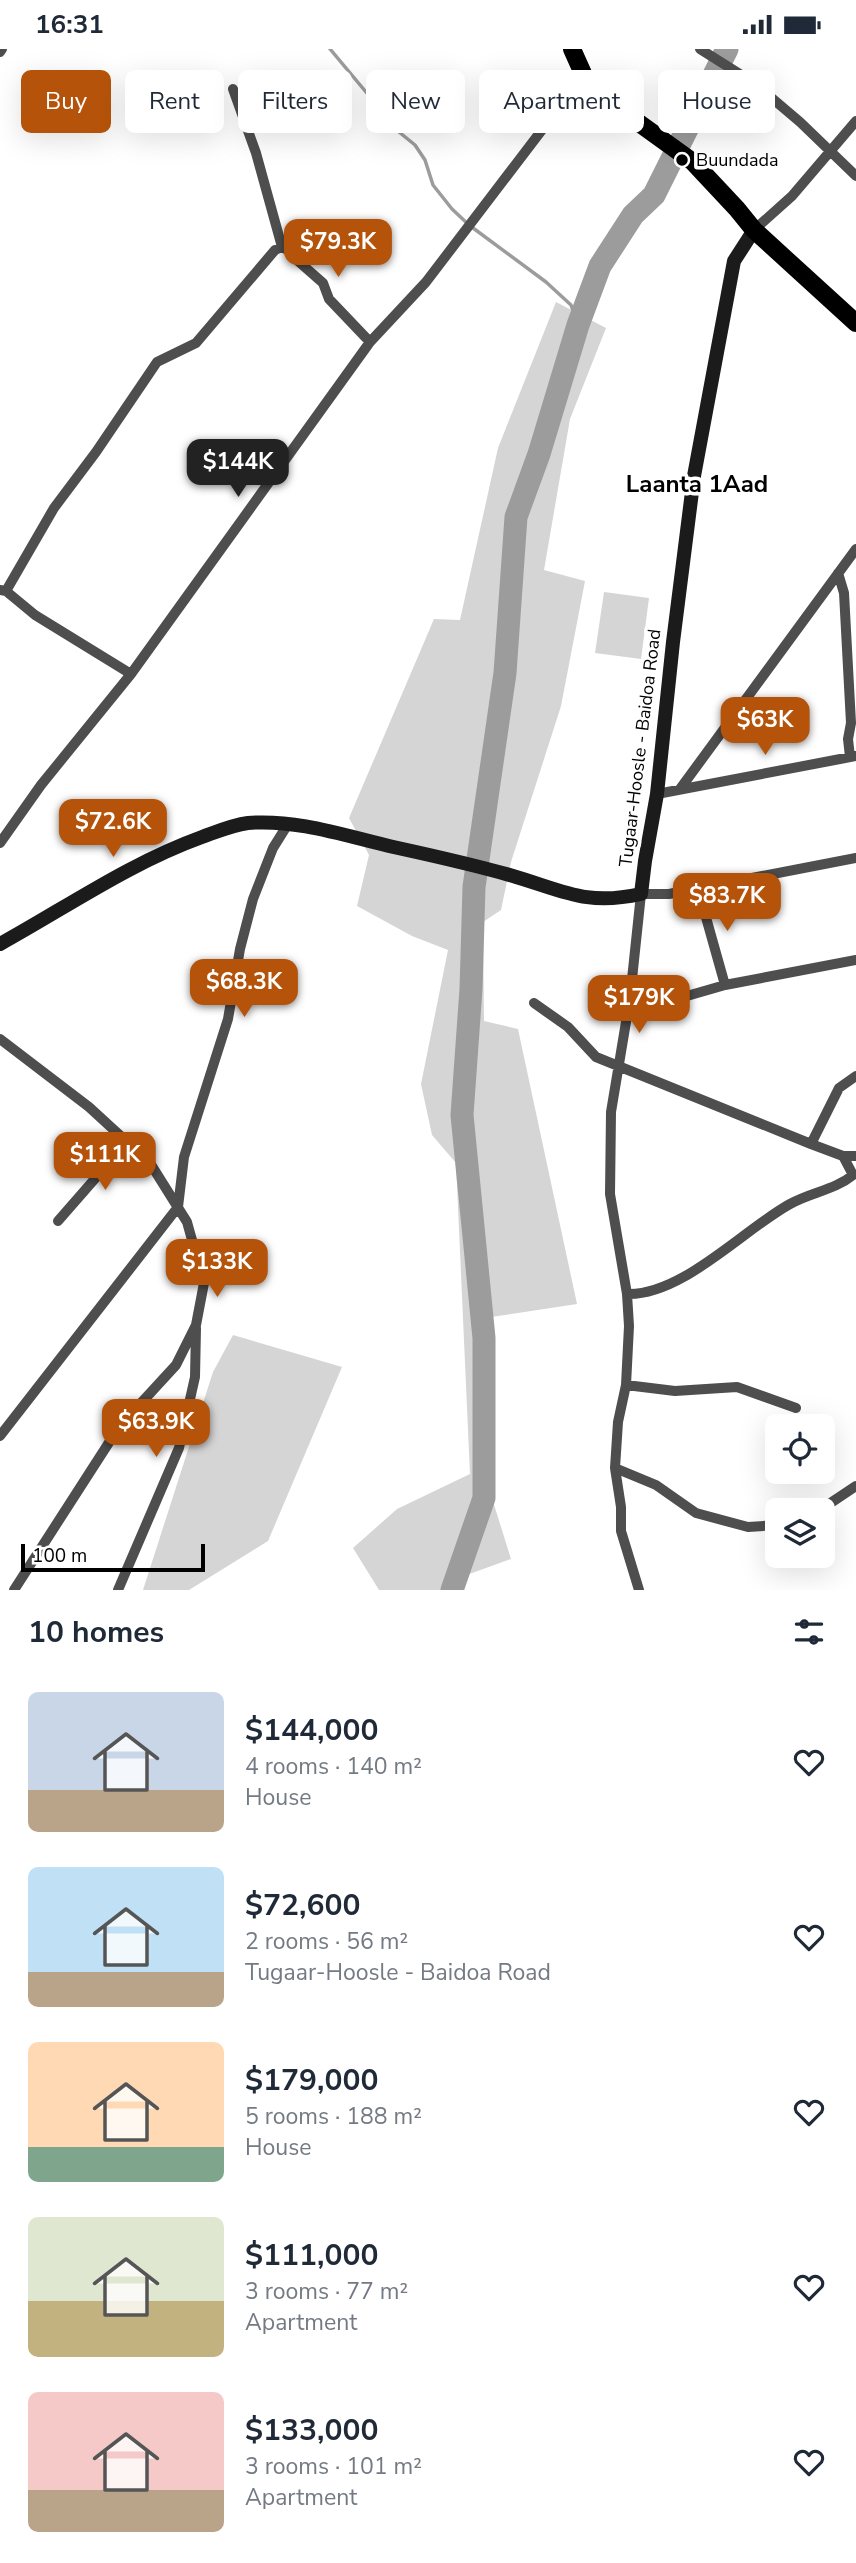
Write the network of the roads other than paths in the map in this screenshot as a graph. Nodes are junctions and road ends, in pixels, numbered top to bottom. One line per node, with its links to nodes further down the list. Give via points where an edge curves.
1 (572, 49): 3 (main road)
2 (700, 49): 8 (street, via 754,83)
3 (581, 70)
4 (233, 89): 11 (street)
5 (856, 121): 8 (street)
6 (644, 126): 10 (main road, via 693,162)
7 (540, 133): 13 (street, via 426,282)
8 (830, 150): 9 (street); 10 (street, via 792,196)
9 (856, 176)
10 (754, 230): 12 (main road); 20 (main road, Tugaar-Hoosle - Baidoa Road, via 734,261 694,476)
11 (282, 247): 13 (street, via 323,283 329,299); 16 (street, via 196,343 157,362 54,508)
12 (856, 323)
13 (370, 342): 17 (street)
14 (856, 549): 15 (street)
15 (838, 573): 18 (street, via 844,593 848,739); 19 (street)
16 (3, 590): 17 (street)
17 (131, 674): 22 (street)
18 (853, 756): 19 (street)
19 (680, 789): 20 (street)
20 (657, 794): 25 (main road, Tugaar-Hoosle - Baidoa Road)
21 (288, 824): 25 (main road, via 442,858 573,896 597,900); 26 (main road, via 247,824 176,846); 38 (street, via 253,899 228,1019 184,1157)
22 (0, 843)
23 (856, 858): 24 (street)
24 (698, 889): 25 (street); 28 (street)
25 (642, 894): 29 (street)
26 (0, 944)
27 (856, 960): 28 (street)
28 (725, 985): 29 (street, via 680,997)
29 (630, 998): 32 (street)
30 (534, 1003): 32 (street, via 568,1027 596,1057)
31 (0, 1039): 34 (street)
32 (618, 1067): 35 (street); 40 (street, via 611,1112 610,1193)
33 (856, 1076): 35 (street, via 839,1088)
34 (127, 1142): 38 (street, via 150,1163); 39 (street)
35 (811, 1144): 36 (street)
36 (843, 1156): 37 (street); 40 (street, via 853,1175 841,1185 790,1203 661,1288)
37 (856, 1156)
38 (178, 1207): 41 (street, via 187,1221 204,1283); 44 (street)
39 (58, 1221)
40 (627, 1294): 42 (street)
41 (196, 1325): 49 (street, via 176,1365 119,1427); 50 (street, via 195,1377 179,1448)
42 (626, 1385): 43 (street, via 675,1391 737,1387); 45 (street)
43 (796, 1408)
44 (0, 1436)
45 (615, 1468): 48 (street, via 656,1485 696,1513 748,1527); 51 (street, via 621,1531)
46 (856, 1486): 47 (street)
47 (835, 1500)
48 (765, 1526)
49 (14, 1590)
50 (118, 1590)
51 (639, 1590)

